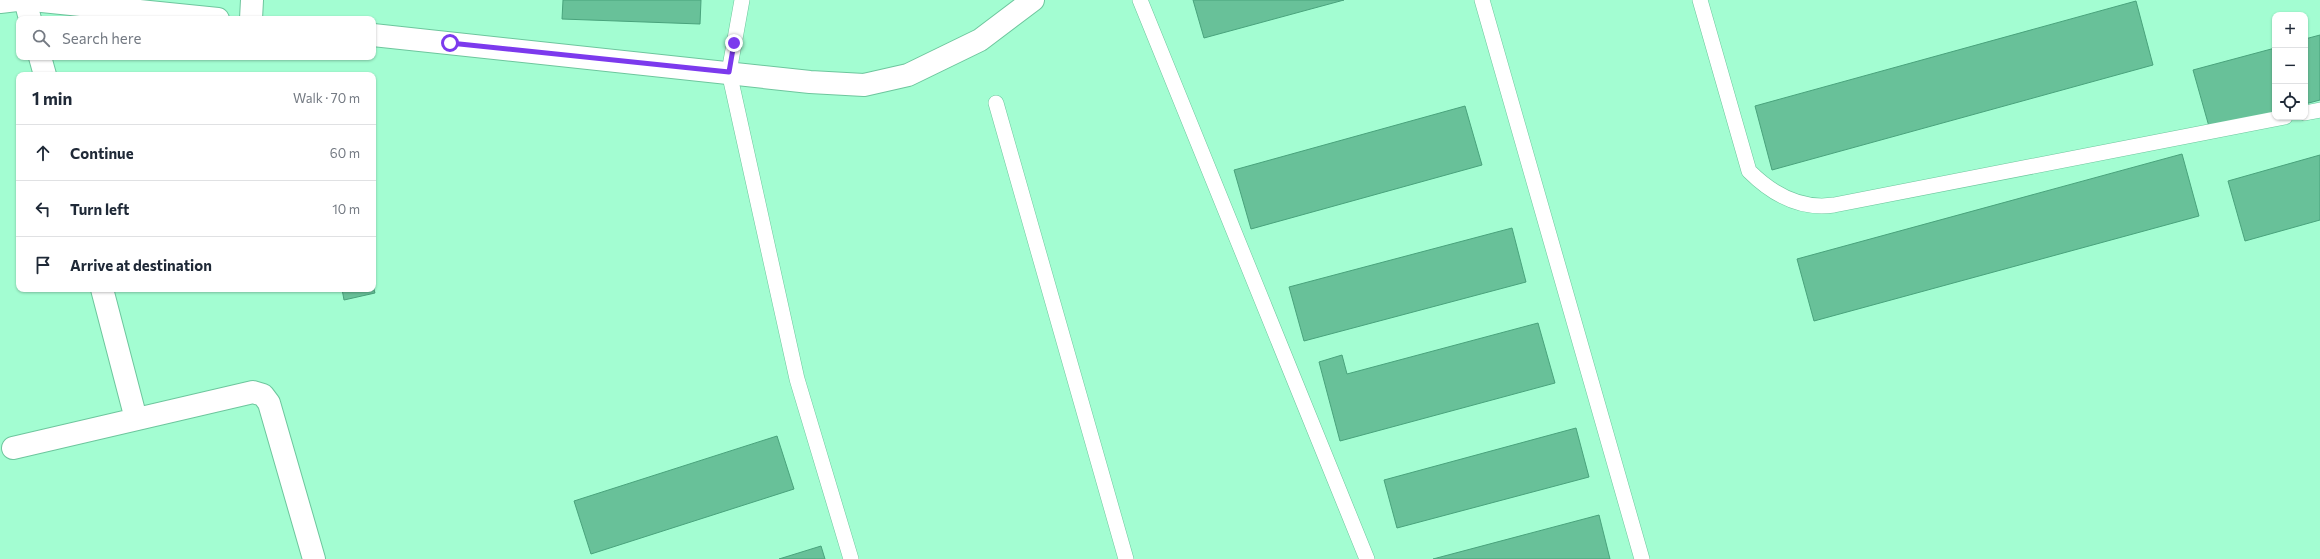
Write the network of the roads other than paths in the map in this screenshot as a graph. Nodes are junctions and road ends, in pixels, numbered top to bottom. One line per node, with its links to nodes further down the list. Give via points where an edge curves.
1 (12, 0): 9 (main road)
2 (32, 0): 10 (main road)
3 (252, 0): 11 (main road)
4 (742, 0): 15 (lane)
5 (1033, 0): 15 (main road, via 980,40 908,75 864,85 810,82)
6 (1140, 0): 26 (lane)
7 (1482, 0): 27 (lane)
8 (1700, 0): 19 (lane, via 1749,171 1763,185 1779,195 1804,204 1820,207 1834,205)
9 (27, 16)
10 (189, 16)
11 (251, 16)
12 (376, 35): 15 (main road)
13 (41, 60): 14 (main road)
14 (44, 72)
15 (729, 72): 24 (lane, via 797,379)
16 (996, 103): 25 (lane)
17 (2320, 110): 18 (lane)
18 (2308, 112)
19 (2272, 120)
20 (103, 292): 21 (main road)
21 (136, 419): 22 (main road); 23 (main road, via 244,392 263,395 269,403)
22 (13, 448)
23 (314, 559)
24 (851, 559)
25 (1126, 559)
26 (1367, 559)
27 (1642, 559)

